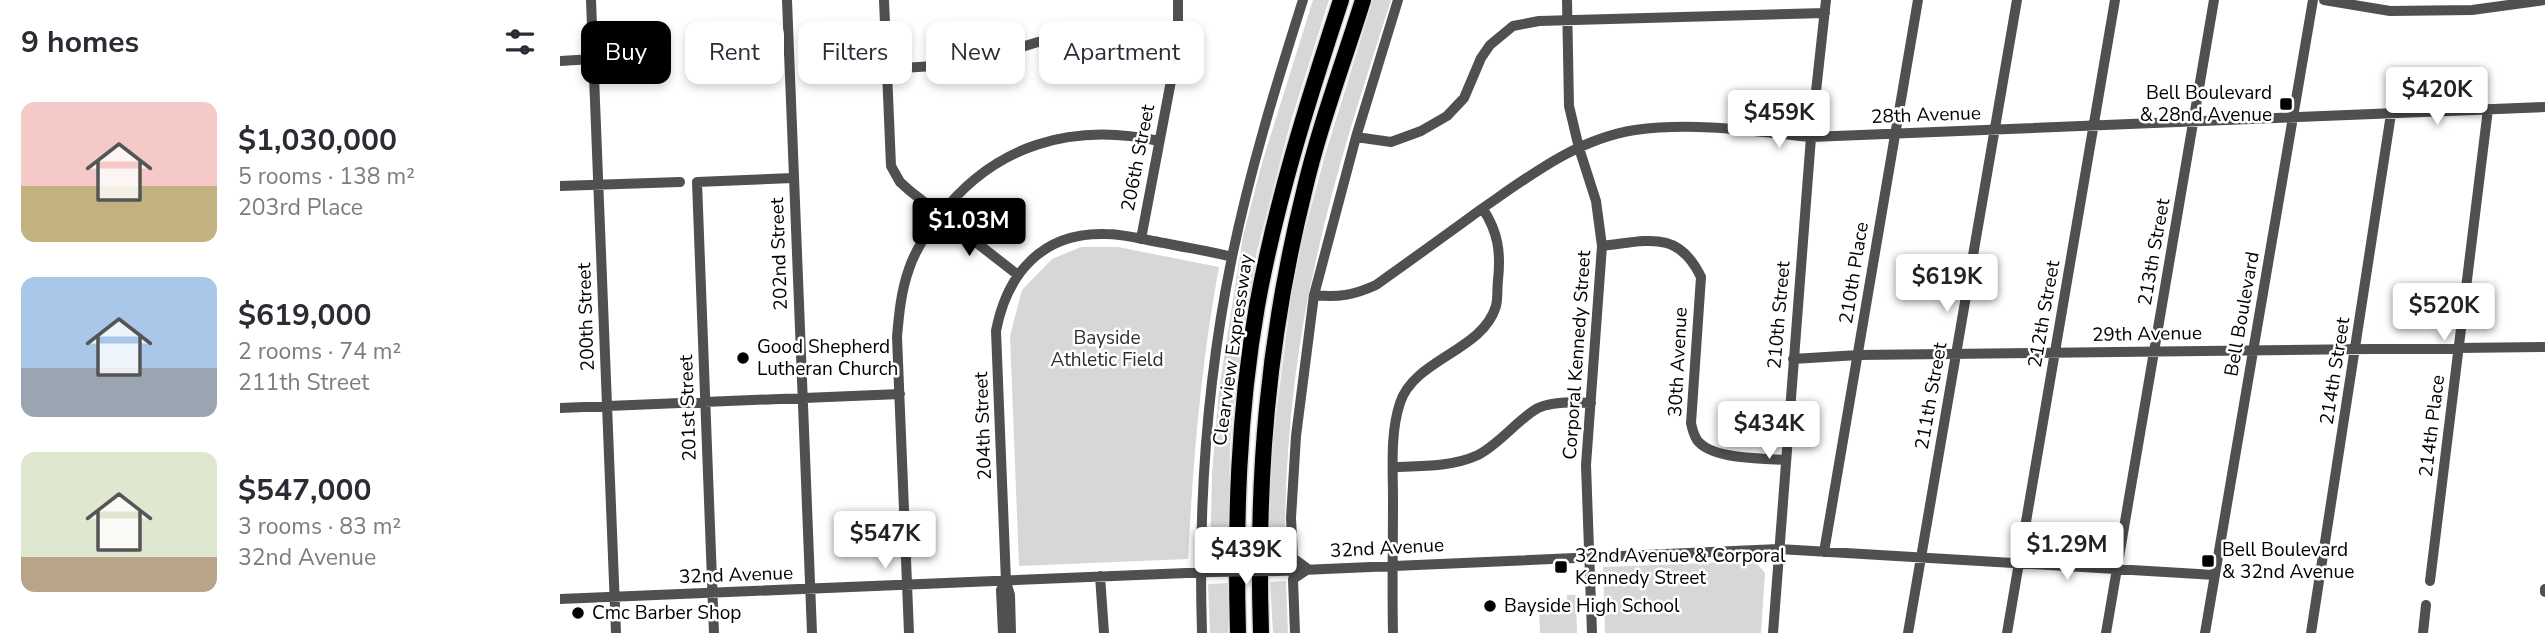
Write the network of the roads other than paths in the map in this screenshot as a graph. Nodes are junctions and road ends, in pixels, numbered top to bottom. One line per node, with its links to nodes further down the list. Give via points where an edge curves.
1 (591, 0): 19 (street, 200th Street)
2 (787, 0): 25 (street, 202nd Street)
3 (884, 0): 20 (street)
4 (1178, 0): 21 (street, 206th Street)
5 (1303, 0): 52 (street, Clearview Expressway, via 1257,152)
6 (1341, 0): 99 (highway, Clearview Expressway, via 1283,187 1257,307 1237,484)
7 (1363, 0): 100 (highway, Clearview Expressway, via 1304,189 1278,319 1260,487)
8 (1398, 0): 40 (street)
9 (1567, 0): 22 (street, Corporal Kennedy Street)
10 (1826, 0): 18 (street, 210th Street)
11 (1918, 0): 39 (street, 210th Place)
12 (2017, 0): 38 (street, 211th Street)
13 (2115, 0): 37 (street, 212th Street)
14 (2214, 0): 36 (street, 213th Street)
15 (2313, 0): 35 (street, Bell Boulevard)
16 (2324, 0): 17 (street, via 2390,11 2472,10)
17 (2545, 0)
18 (1825, 13): 22 (street); 41 (street, 210th Street)
19 (592, 21)
20 (885, 21)
21 (1178, 21)
22 (1567, 21): 40 (street, via 1513,26 1481,58 1464,98 1447,116 1421,131 1391,142); 43 (street, Corporal Kennedy Street, via 1569,106)
23 (1039, 42): 28 (street, via 966,64)
24 (784, 51): 25 (street)
25 (789, 51): 44 (street, 202nd Street)
26 (581, 60): 27 (street)
27 (560, 61)
28 (912, 67)
29 (594, 84): 46 (street, 200th Street)
30 (888, 84): 49 (street, via 891,166 900,182)
31 (1171, 84): 42 (street, 206th Street)
32 (2545, 107): 33 (street, 28th Avenue)
33 (2488, 109): 34 (street, 28th Avenue); 56 (street, 214th Place)
34 (2391, 114): 35 (street, 28th Avenue); 57 (street, 214th Street)
35 (2293, 117): 36 (street, 28th Avenue); 58 (street, Bell Boulevard)
36 (2193, 122): 37 (street, 28th Avenue); 59 (street, 213th Street)
37 (2094, 126): 38 (street, 28th Avenue); 60 (street, 212th Street)
38 (1994, 130): 39 (street, 28th Avenue); 61 (street, 211th Street)
39 (1895, 134): 41 (street, 28th Avenue); 62 (street, 210th Place)
40 (1356, 137): 54 (street)
41 (1811, 137): 43 (street, 28th Avenue, via 1669,127 1633,131); 63 (street, 210th Street)
42 (1160, 141): 49 (street, via 1110,133 1075,136 1022,150 973,179); 50 (street, 206th Street)
43 (1579, 148): 48 (street, 28th Avenue, via 1525,177); 51 (street, Corporal Kennedy Street, via 1596,201)
44 (793, 178): 65 (street, 202nd Street); 66 (street, 201st Street, via 697,181)
45 (680, 182): 46 (street)
46 (598, 185): 47 (street); 68 (street, 200th Street)
47 (560, 186)
48 (1483, 209): 54 (street, 28th Avenue, via 1376,285 1352,295); 71 (street, via 1500,248 1496,306 1480,331 1405,390 1397,417)
49 (940, 215): 53 (street); 64 (street, via 917,249 902,291 897,337)
50 (1141, 239): 52 (street); 53 (street, via 1107,234 1067,239 1034,257)
51 (1602, 246): 67 (street, Corporal Kennedy Street); 70 (street, 30th Avenue, via 1670,242 1693,260 1701,277 1691,423 1696,439 1721,453)
52 (1232, 257): 80 (street, Clearview Expressway, via 1213,369)
53 (1018, 275): 84 (street, 204th Street, via 1005,297 996,331)
54 (1314, 295): 78 (street, via 1291,517 1293,558)
55 (2545, 347): 56 (street, 29th Avenue)
56 (2459, 348): 57 (street, 29th Avenue); 83 (street, 214th Place)
57 (2356, 349): 58 (street, 29th Avenue); 109 (street, 214th Street)
58 (2253, 350): 59 (street, 29th Avenue); 81 (street, Bell Boulevard)
59 (2154, 351): 60 (street, 29th Avenue); 79 (street, 213th Street)
60 (2055, 353): 61 (street, 29th Avenue); 76 (street, 212th Street)
61 (1956, 354): 62 (street, 29th Avenue); 75 (street, 211th Street)
62 (1858, 355): 63 (street, 29th Avenue); 73 (street, 210th Place)
63 (1793, 359): 70 (street, 210th Street)
64 (900, 394): 65 (street); 85 (street)
65 (802, 398): 66 (street); 86 (street, 202nd Street)
66 (705, 402): 68 (street); 87 (street, 201st Street)
67 (1591, 403): 71 (street, via 1537,409 1479,454 1461,461); 74 (street, Corporal Kennedy Street, via 1586,464)
68 (608, 406): 69 (street); 88 (street, 200th Street)
69 (560, 408)
70 (1785, 460): 72 (street, 210th Street)
71 (1393, 467): 77 (street)
72 (1779, 549): 73 (street, 32nd Avenue); 74 (street, 32nd Avenue); 104 (street, 210th Street)
73 (1824, 552): 75 (street, 32nd Avenue)
74 (1589, 557): 77 (street, 32nd Avenue); 103 (street, Corporal Kennedy Street)
75 (1921, 558): 76 (street, 32nd Avenue); 105 (street, 211th Street)
76 (2019, 563): 79 (street, 32nd Avenue); 106 (street, 212th Street)
77 (1392, 566): 78 (street, 32nd Avenue); 102 (street)
78 (1308, 569): 80 (street, 32nd Avenue, bridge); 101 (street, via 1293,579)
79 (2117, 569): 81 (street, 32nd Avenue); 107 (street, 213th Street)
80 (1206, 572): 82 (street, 32nd Avenue); 98 (street, Clearview Expressway)
81 (2215, 575): 108 (street, Bell Boulevard)
82 (1100, 576): 84 (street, 32nd Avenue); 97 (street)
83 (2430, 581)
84 (1006, 582): 85 (street, 32nd Avenue); 95 (street, 204th Street, via 1002,590); 96 (street, 204th Street)
85 (907, 585): 86 (street, 32nd Avenue); 94 (street)
86 (810, 589): 87 (street, 32nd Avenue); 93 (street, 202nd Street)
87 (712, 593): 88 (street, 32nd Avenue); 92 (street, 201st Street)
88 (615, 597): 89 (street, 32nd Avenue); 91 (street, 200th Street)
89 (560, 599)
90 (2426, 605): 110 (street)
91 (616, 633)
92 (714, 633)
93 (811, 633)
94 (909, 633)
95 (1003, 633)
96 (1011, 633)
97 (1104, 633)
98 (1202, 633)
99 (1238, 633)
100 (1261, 633)
101 (1295, 633)
102 (1393, 633)
103 (1592, 633)
104 (1773, 633)
105 (1908, 633)
106 (2007, 633)
107 (2106, 633)
108 (2205, 633)
109 (2311, 633)
110 (2423, 633)

